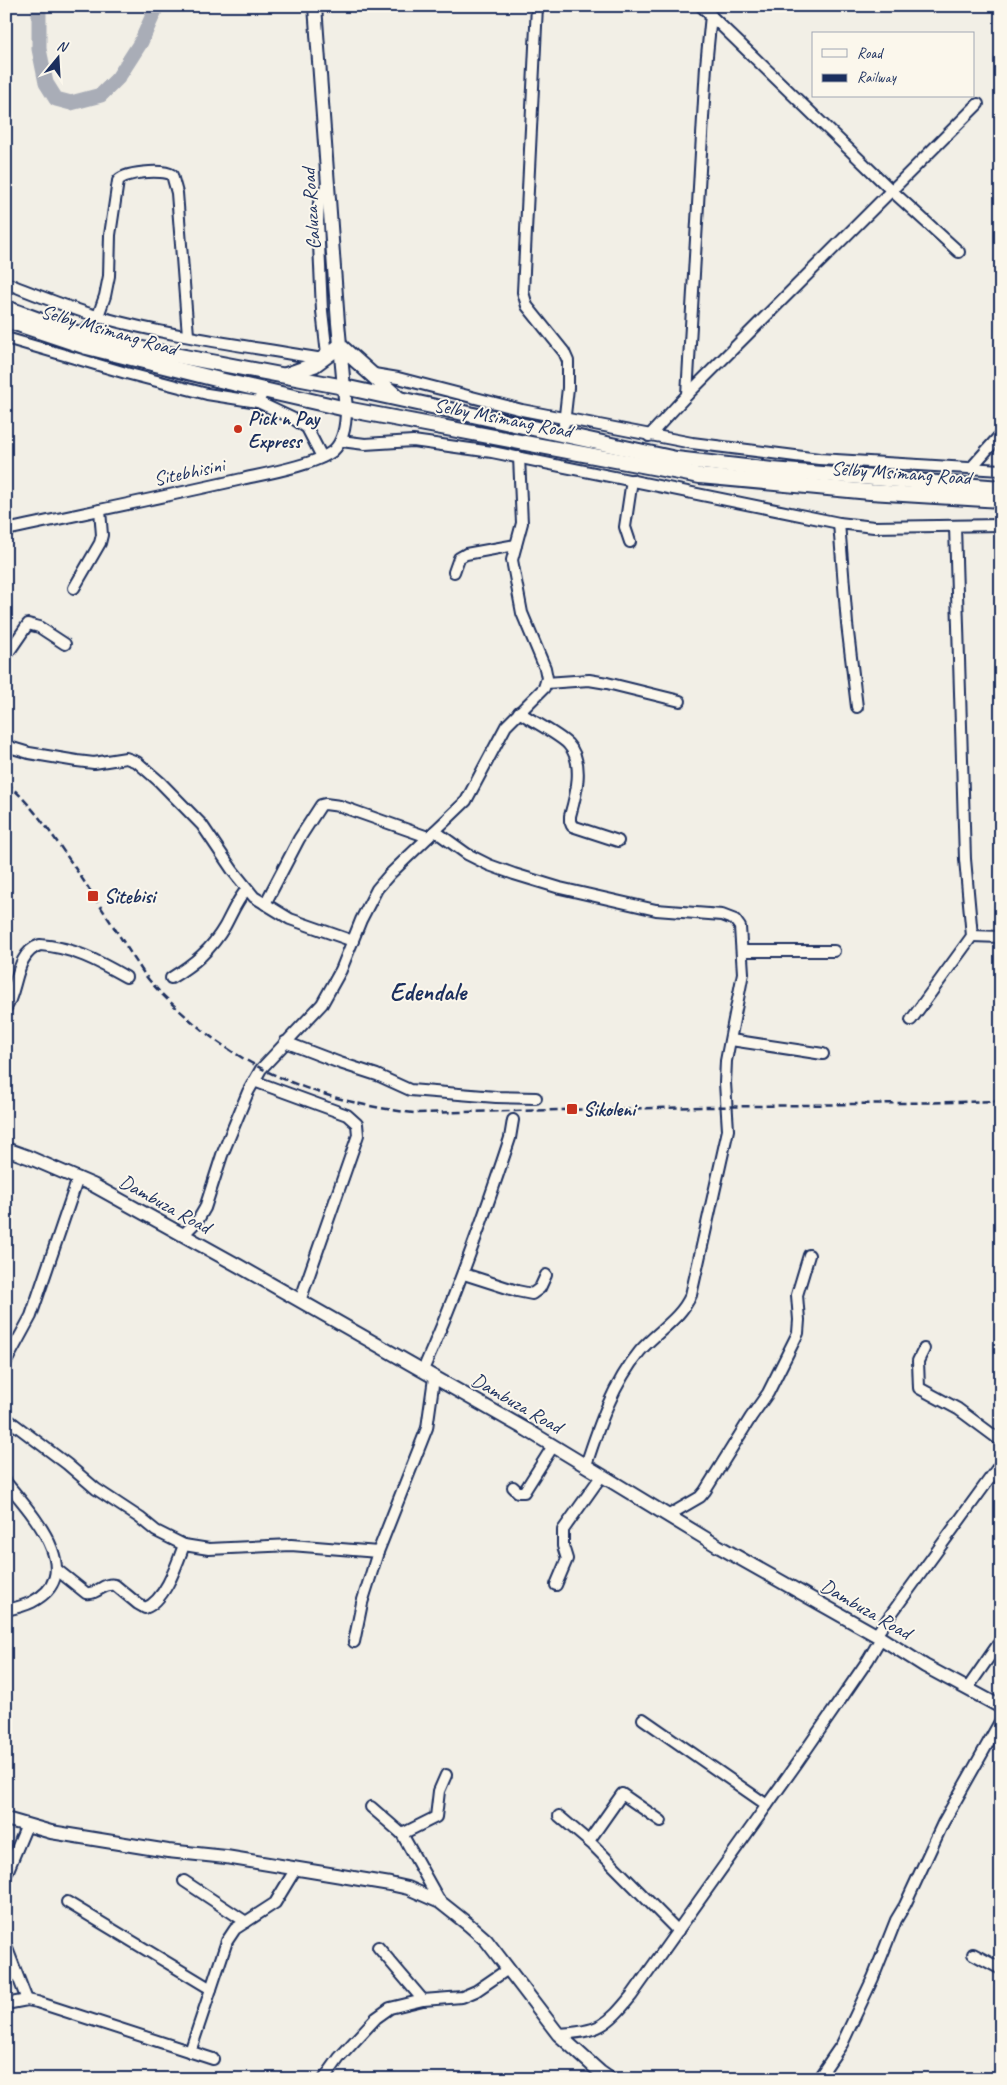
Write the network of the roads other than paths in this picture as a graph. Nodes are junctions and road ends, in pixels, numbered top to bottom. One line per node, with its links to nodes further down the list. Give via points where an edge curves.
1 (315, 6): 6 (street, Caluza Road)
2 (536, 6): 25 (street, via 523,292 527,306 568,361)
3 (702, 6): 4 (street)
4 (710, 15): 7 (street); 21 (street)
5 (978, 104): 7 (street)
6 (328, 182): 16 (street, Caluza Road); 17 (street, via 319,203 318,221)
7 (891, 190): 8 (street); 21 (street)
8 (959, 252)
9 (6, 283): 11 (street)
10 (6, 308): 13 (main road, Selby Msimang Road)
11 (98, 316): 13 (street); 14 (street); 14 (street, via 109,276 110,235 118,181 130,174 166,172 172,176 177,193)
12 (6, 320): 22 (main road, Selby Msimang Road, via 87,347)
13 (83, 334): 19 (main road, Selby Msimang Road, via 163,354)
14 (188, 335): 17 (street, via 273,352)
15 (6, 338): 22 (street, via 198,391)
16 (340, 346): 17 (main road); 18 (main road); 20 (street, Caluza Road)
17 (324, 357): 19 (main road)
18 (368, 373): 23 (main road); 25 (street)
19 (283, 376): 20 (main road, Selby Msimang Road)
20 (344, 387): 23 (main road, Selby Msimang Road); 24 (street, Caluza Road)
21 (687, 394): 28 (street)
22 (261, 396): 24 (main road, Selby Msimang Road); 30 (street, via 307,428)
23 (399, 399): 27 (main road, Selby Msimang Road)
24 (346, 408): 29 (street); 36 (main road, Selby Msimang Road, via 700,476 860,492)
25 (564, 419): 27 (street); 28 (street)
26 (1001, 434): 32 (street)
27 (563, 435): 35 (main road, Selby Msimang Road, via 699,463)
28 (649, 436): 32 (street, via 819,459)
29 (340, 441): 30 (street, Sitebhisini, via 333,451); 31 (street, via 365,444 413,441)
30 (322, 457): 37 (street, Sitebhisini, via 271,472)
31 (519, 457): 34 (street); 43 (street, via 522,523)
32 (971, 468): 33 (street)
33 (1001, 470)
34 (632, 480): 38 (street); 42 (street, via 625,527)
35 (1001, 488)
36 (1001, 500)
37 (100, 510): 41 (street, Sitebhisini); 45 (street, via 100,543)
38 (839, 523): 40 (street, via 874,527); 50 (street)
39 (1001, 525): 40 (street)
40 (954, 526): 57 (street, via 965,859)
41 (6, 530)
42 (630, 542)
43 (516, 545): 44 (street, via 466,554 459,558); 48 (street, via 512,560 522,614 545,668)
44 (454, 572)
45 (74, 588)
46 (65, 644): 47 (street, via 39,627 28,624)
47 (6, 656)
48 (546, 682): 49 (street, via 589,680); 51 (street, via 540,693)
49 (680, 701)
50 (857, 707)
51 (519, 712): 53 (street, via 496,741 466,801); 54 (street, via 566,743 574,755 577,782 570,816 572,826)
52 (6, 746): 55 (street, via 77,761 94,763 126,758 137,762 202,825)
53 (431, 834): 56 (street, via 340,806 321,806 299,839); 59 (street, via 377,889); 60 (street, via 490,865 560,888 656,910 729,917 740,928)
54 (618, 841)
55 (247, 888): 56 (street); 63 (street, via 206,953)
56 (265, 904): 59 (street, via 290,919)
57 (972, 936): 58 (street); 65 (street)
58 (1001, 937)
59 (353, 941): 67 (street, via 342,970 322,1004)
60 (743, 951): 61 (street); 66 (street, via 743,973)
61 (834, 951)
62 (126, 977): 64 (street, via 80,953 40,945 28,952 24,959)
63 (171, 978)
64 (6, 1008)
65 (911, 1020)
66 (731, 1040): 68 (street); 87 (street, via 725,1083 726,1139 691,1295 682,1312 645,1345 624,1373 599,1423)
67 (284, 1042): 69 (street); 70 (street, via 410,1090)
68 (823, 1054)
69 (254, 1081): 74 (street, via 222,1156 206,1208); 78 (street, via 347,1115 358,1129 346,1174)
70 (536, 1098)
71 (513, 1120): 76 (street, via 510,1138)
72 (6, 1149): 73 (street, Dambuza Road)
73 (78, 1178): 74 (street, Dambuza Road); 80 (street, via 31,1316)
74 (182, 1235): 78 (street, Dambuza Road)
75 (809, 1255): 91 (street, via 797,1295 799,1328 775,1381 705,1491)
76 (464, 1274): 77 (street, via 532,1294 540,1288); 81 (street)
77 (546, 1275)
78 (300, 1301): 81 (street, Dambuza Road)
79 (924, 1349): 84 (street, via 918,1362 919,1388 958,1409)
80 (6, 1362)
81 (423, 1370): 82 (street, Dambuza Road)
82 (434, 1378): 85 (street, Dambuza Road); 93 (street, via 423,1439)
83 (6, 1418): 92 (street, via 96,1489 156,1531)
84 (1001, 1441)
85 (553, 1446): 87 (street, Dambuza Road); 90 (street, via 524,1492)
86 (1001, 1463): 97 (street)
87 (586, 1465): 88 (street, Dambuza Road)
88 (602, 1474): 91 (street, Dambuza Road); 95 (street, via 563,1530 562,1546 567,1559)
89 (6, 1482): 94 (street, via 48,1540 54,1551)
90 (512, 1487)
91 (669, 1515): 97 (street, Dambuza Road)
92 (184, 1545): 93 (street, via 209,1549 291,1545); 94 (street, via 163,1592 145,1608 115,1585 106,1585 92,1594 86,1593)
93 (378, 1552): 99 (street)
94 (56, 1569): 96 (street, via 49,1588 42,1596)
95 (556, 1585)
96 (6, 1610)
97 (879, 1636): 100 (street, Dambuza Road); 105 (street, via 868,1660)
98 (1001, 1640): 100 (street)
99 (354, 1642)
100 (967, 1690): 101 (street, Dambuza Road)
101 (1001, 1707)
102 (644, 1719): 105 (street)
103 (1001, 1720): 134 (street, via 943,1823 842,2044)
104 (446, 1776): 111 (street, via 439,1791 436,1817)
105 (767, 1806): 119 (street)
106 (371, 1807): 111 (street)
107 (559, 1816): 112 (street)
108 (6, 1819): 110 (street)
109 (661, 1821): 112 (street, via 622,1794)
110 (27, 1825): 113 (street, via 51,1832); 114 (street)
111 (402, 1834): 117 (street)
112 (589, 1841): 119 (street)
113 (296, 1870): 117 (street, via 390,1884); 118 (street, via 275,1904)
114 (6, 1875)
115 (184, 1881): 118 (street)
116 (67, 1902): 125 (street)
117 (440, 1902): 123 (street, via 486,1940)
118 (246, 1922): 125 (street, via 235,1929 227,1941)
119 (678, 1931): 129 (street, via 632,1995 606,2024 585,2032)
120 (6, 1946): 126 (street)
121 (378, 1947): 127 (street)
122 (973, 1954): 124 (street)
123 (508, 1969): 127 (street, via 462,1997); 129 (street)
124 (1001, 1969)
125 (211, 1989): 130 (street)
126 (27, 2000): 128 (street); 130 (street)
127 (423, 2000): 132 (street, via 386,2010 338,2058)
128 (6, 2004)
129 (558, 2034): 133 (street)
130 (190, 2052): 131 (street)
131 (213, 2060)
132 (324, 2079)
133 (610, 2079)
134 (818, 2079)

